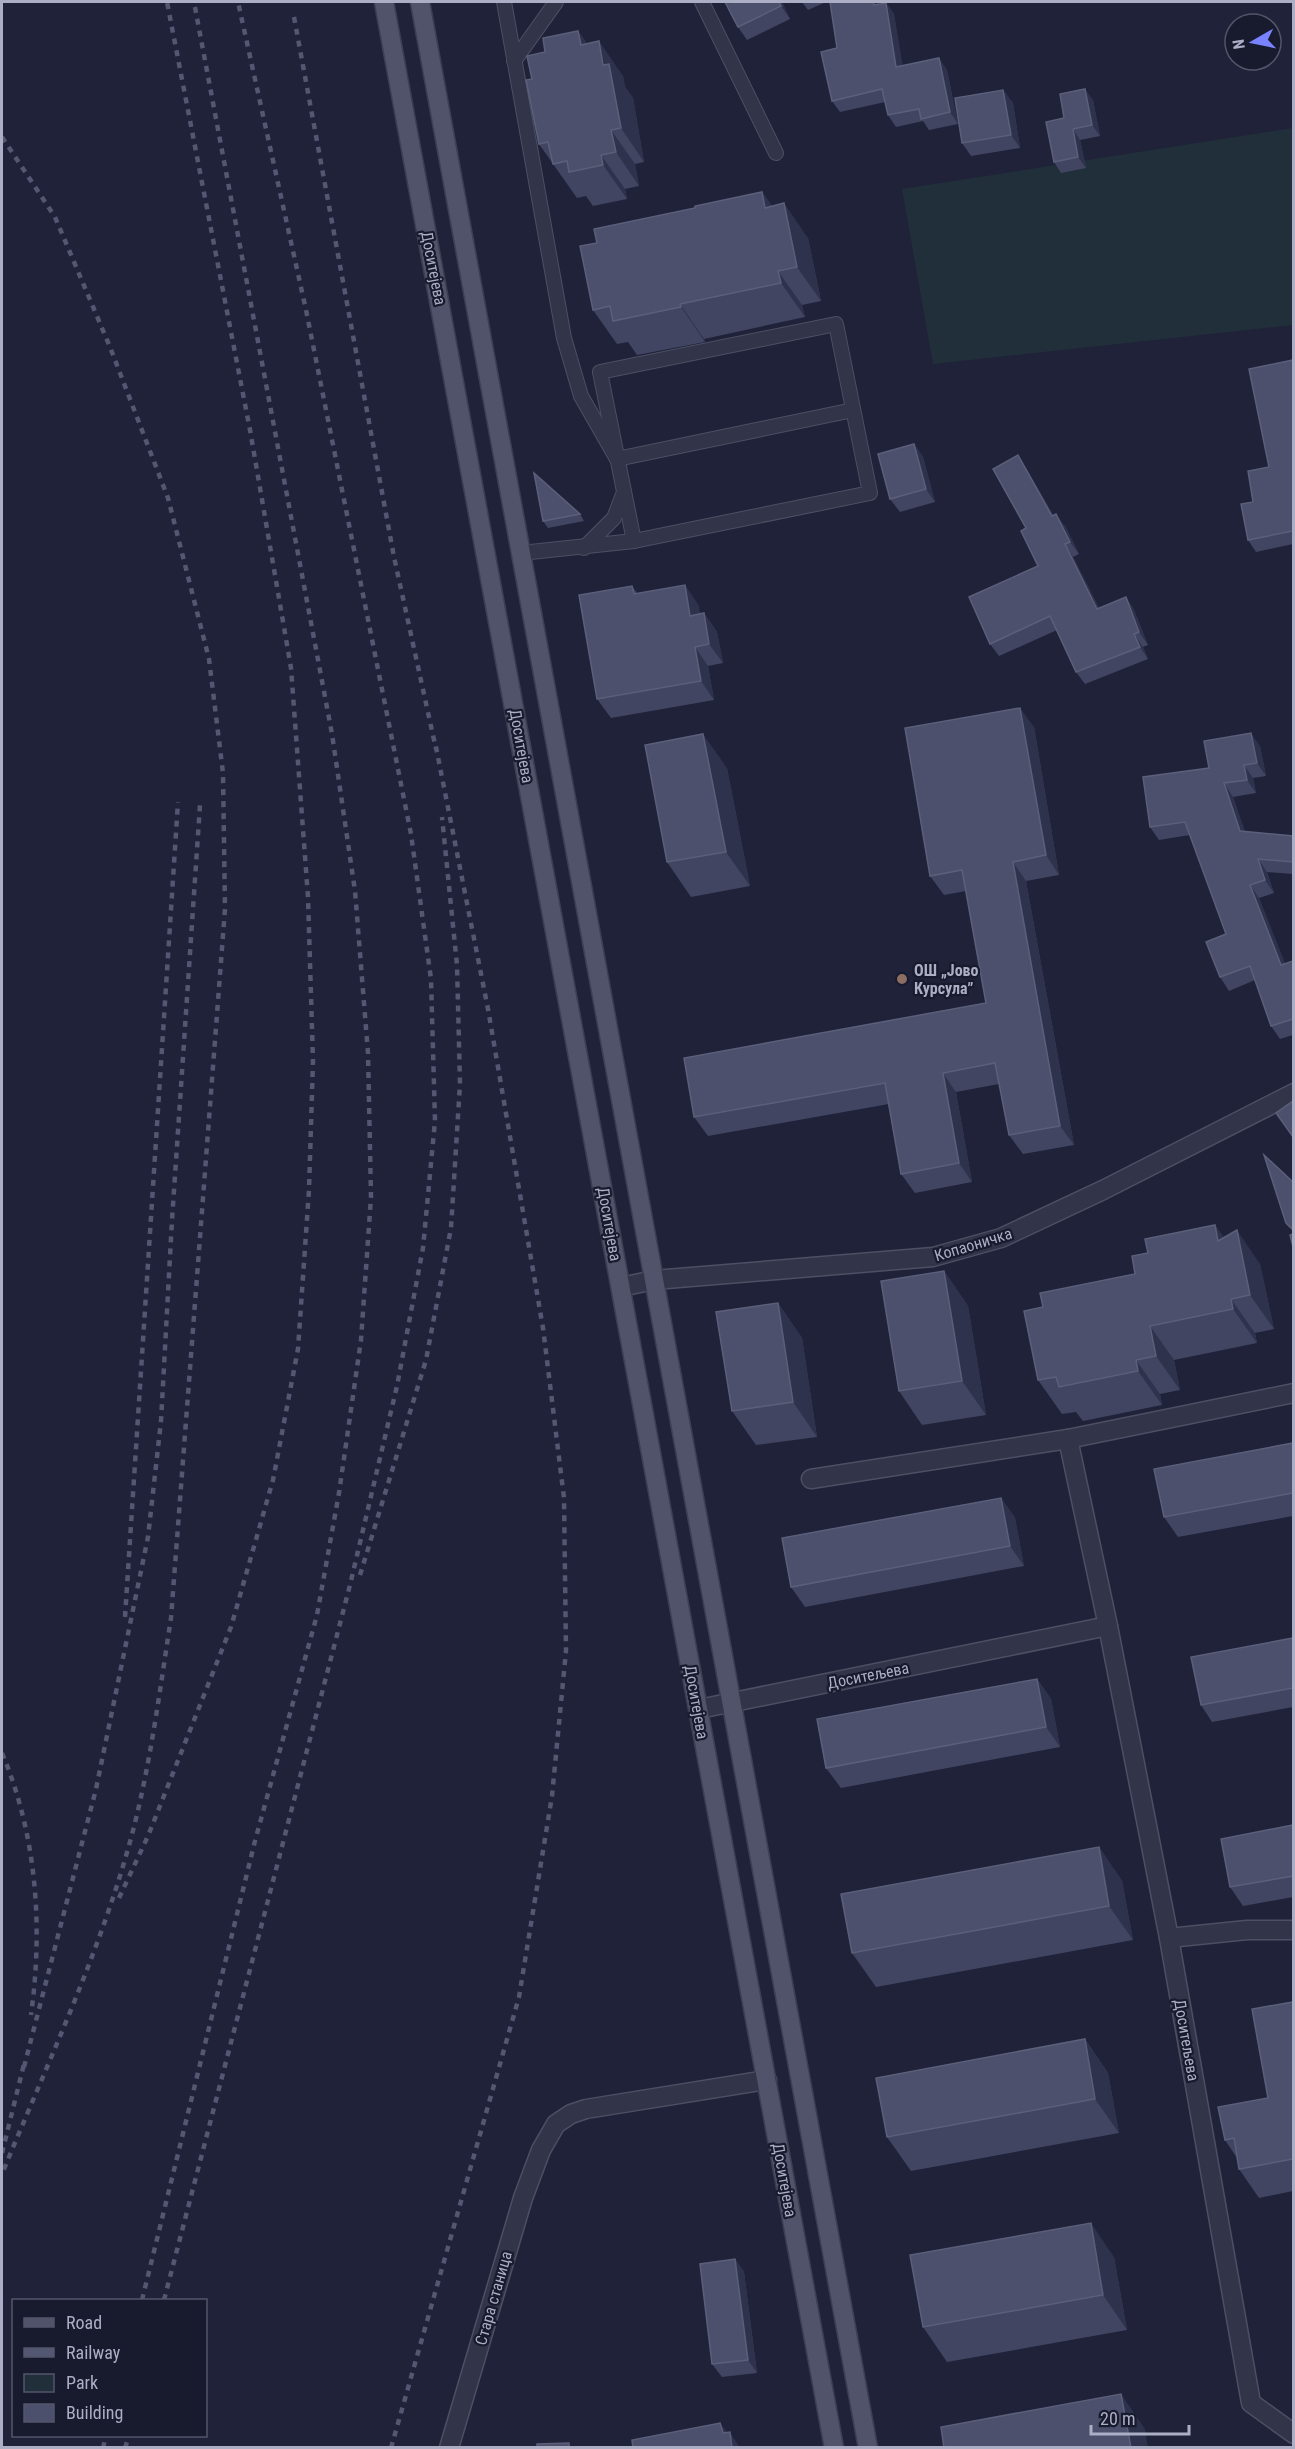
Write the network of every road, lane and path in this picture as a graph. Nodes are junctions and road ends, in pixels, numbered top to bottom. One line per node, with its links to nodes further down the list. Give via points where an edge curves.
1 (384, 2): 16 (main road, Доситејева)
2 (420, 2): 13 (main road, Доситејева)
3 (504, 2): 6 (lane)
4 (556, 2): 6 (lane)
5 (702, 2): 7 (lane)
6 (514, 61): 9 (lane, via 564,338 581,396)
7 (776, 153)
8 (853, 410): 9 (lane); 9 (lane, via 836,324 600,372); 11 (lane, via 870,493)
9 (617, 459): 10 (lane)
10 (624, 492): 11 (lane); 12 (lane, via 614,518)
11 (634, 541): 12 (lane)
12 (584, 548): 13 (lane)
13 (521, 553): 15 (main road, Доситејева)
14 (1293, 1093): 15 (street, Копаоничка, via 1001,1238 933,1257)
15 (654, 1280): 16 (street, Копаоничка); 21 (main road, Доситејева)
16 (621, 1287): 22 (main road, Доситејева)
17 (1293, 1393): 18 (street)
18 (1068, 1438): 19 (street); 20 (street, Доситељева)
19 (811, 1479)
20 (1108, 1626): 21 (street, Доситељева); 24 (street, Доситељева)
21 (732, 1702): 22 (street, Доситељева); 29 (main road, Доситејева)
22 (699, 1709): 25 (main road, Доситејева)
23 (1293, 1930): 24 (street, via 1246,1930)
24 (1169, 1938): 26 (street, Доситељева, via 1251,2403)
25 (767, 2080): 27 (street, Стара станица, via 586,2109 556,2124 541,2150 523,2198); 28 (main road, Доситејева)
26 (1293, 2434)
27 (449, 2448)
28 (834, 2448)
29 (868, 2448)

